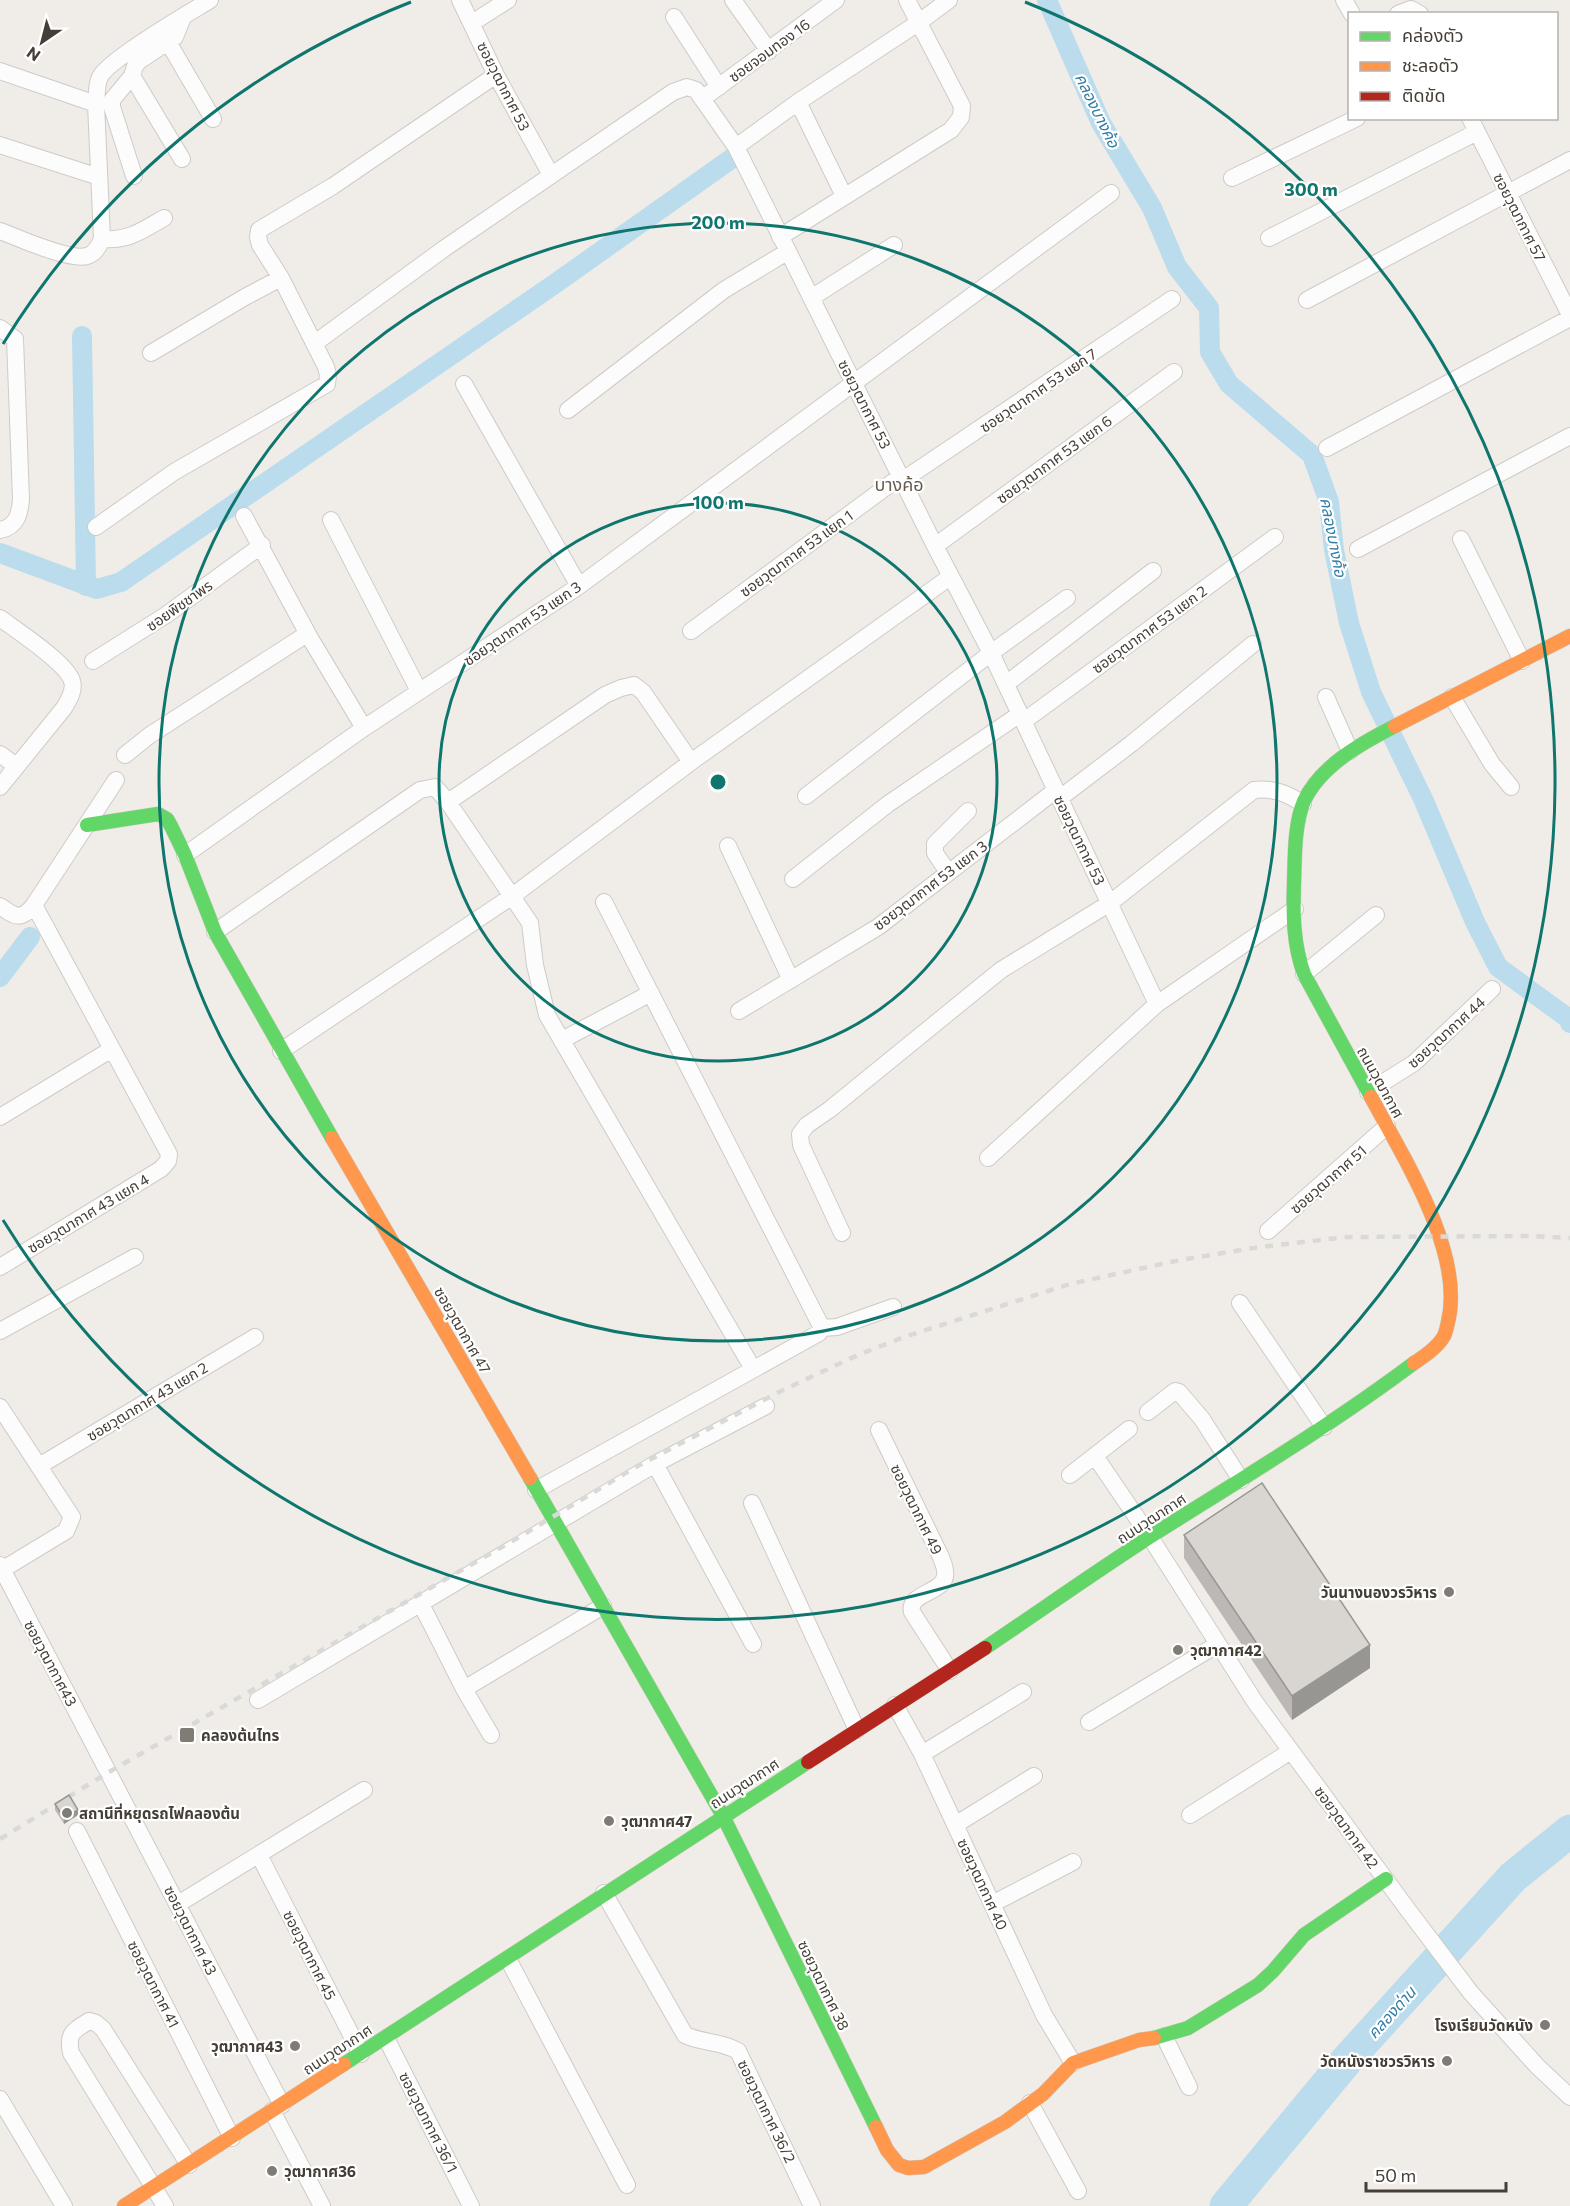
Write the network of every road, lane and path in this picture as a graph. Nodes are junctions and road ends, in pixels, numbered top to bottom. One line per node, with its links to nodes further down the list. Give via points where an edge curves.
1 (210, 0): 9 (street)
2 (460, 0): 11 (street, ซอยวุฒากาศ 53)
3 (508, 0): 11 (street)
4 (733, 0): 14 (street)
5 (836, 0): 8 (street, ซอยจอมทอง 16)
6 (907, 0): 12 (street)
7 (949, 0): 12 (street)
8 (816, 6): 14 (street, ซอยจอมทอง 16)
9 (183, 17): 13 (street); 21 (street, via 106,69 97,87)
10 (674, 17): 18 (street)
11 (472, 23): 16 (street, ซอยวุฒากาศ 53)
12 (918, 23): 20 (street); 35 (street, via 962,106 961,117 951,130)
13 (168, 42): 17 (street, via 139,61); 22 (street)
14 (769, 51): 18 (street, ซอยจอมทอง 16)
15 (0, 71): 21 (street)
16 (496, 75): 29 (street, ซอยวุฒากาศ 53); 42 (street, via 333,186 259,230 260,245)
17 (132, 76): 27 (street); 30 (street, via 112,100 112,106)
18 (719, 87): 19 (street, ซอยจอมทอง 16)
19 (702, 99): 26 (street, ซอยวุฒากาศ 53); 29 (street, via 696,90 687,87 672,92)
20 (798, 102): 26 (street); 35 (street)
21 (96, 104): 31 (street)
22 (213, 119)
23 (1353, 120): 32 (street)
24 (1473, 125): 34 (street, ซอยวุฒากาศ 57); 38 (street)
25 (0, 145): 31 (street)
26 (736, 147): 40 (street, ซอยวุฒากาศ 53)
27 (182, 159)
28 (1570, 160): 34 (street)
29 (551, 175): 48 (street)
30 (134, 176)
31 (99, 177): 39 (street)
32 (1232, 178)
33 (1111, 193): 51 (street, ซอยวุฒากาศ 53 แยก 3)
34 (1508, 194): 45 (street); 46 (street, ซอยวุฒากาศ 57)
35 (844, 196): 40 (street)
36 (164, 218): 39 (street, via 134,236)
37 (0, 231): 39 (street, via 72,257 88,256)
38 (1269, 238)
39 (102, 239)
40 (784, 244): 43 (street, ซอยวุฒากาศ 53); 53 (street)
41 (894, 245): 43 (street)
42 (281, 278): 48 (street); 49 (street)
43 (811, 298): 51 (street, ซอยวุฒากาศ 53)
44 (1172, 299): 56 (street, ซอยวุฒากาศ 53 แยก 7)
45 (1307, 300)
46 (1570, 316): 55 (street)
47 (0, 328): 60 (street, via 15,339 21,499 19,516 7,529)
48 (315, 343): 59 (street, via 328,375 327,384 174,472)
49 (151, 353)
50 (1174, 372): 64 (street, ซอยวุฒากาศ 53 แยก 6)
51 (853, 382): 56 (street, ซอยวุฒากาศ 53); 68 (street, ซอยวุฒากาศ 53 แยก 3)
52 (464, 384): 68 (street)
53 (568, 410)
54 (1570, 436): 65 (street)
55 (1327, 448)
56 (902, 478): 64 (street, ซอยวุฒากาศ 53); 71 (street, ซอยวุฒากาศ 53 แยก 1)
57 (244, 516): 63 (street)
58 (331, 520): 79 (street)
59 (96, 528)
60 (0, 530)
61 (1275, 537): 82 (street, ซอยวุฒากาศ 53 แยก 2)
62 (1461, 539): 77 (street)
63 (262, 546): 72 (street); 76 (street, ซอยพิชชาพร, via 166,615)
64 (935, 546): 67 (street, ซอยวุฒากาศ 53)
65 (1359, 549)
66 (1153, 571): 78 (street)
67 (950, 577): 75 (street, ซอยวุฒากาศ 53); 87 (street)
68 (579, 586): 79 (street, ซอยวุฒากาศ 53 แยก 3)
69 (1067, 598): 75 (street)
70 (0, 618): 88 (street, via 61,665 72,681 72,694 64,708)
71 (691, 631)
72 (308, 634): 83 (street); 86 (street)
73 (1570, 636): 77 (main road, ถนนวุฒากาศ)
74 (1253, 644): 92 (street, ซอยวุฒากาศ 53 แยก 3, via 1131,744)
75 (991, 653): 78 (street, ซอยวุฒากาศ 53); 93 (street)
76 (93, 660)
77 (1522, 661): 81 (main road, ถนนวุฒากาศ)
78 (1006, 684): 82 (street, ซอยวุฒากาศ 53)
79 (419, 691): 83 (street, ซอยวุฒากาศ 53 แยก 3)
80 (1326, 697): 84 (street)
81 (1452, 697): 84 (main road, ถนนวุฒากาศ); 91 (street, via 1492,764)
82 (1022, 718): 92 (street, ซอยวุฒากาศ 53); 101 (street, ซอยวุฒากาศ 53 แยก 2, via 888,804)
83 (364, 728): 99 (street, ซอยวุฒากาศ 53 แยก 3)
84 (1350, 751): 95 (main road, ถนนวุฒากาศ, via 1312,788)
85 (0, 754): 88 (street)
86 (125, 755)
87 (691, 762): 94 (street, via 643,692 634,685 605,695); 102 (street)
88 (16, 766): 90 (street)
89 (116, 780): 97 (street)
90 (0, 787)
91 (1511, 787)
92 (1058, 794): 100 (street, ซอยวุฒากาศ 53 แยก 3); 104 (street, ซอยวุฒากาศ 53)
93 (806, 796)
94 (448, 802): 102 (street); 109 (street, via 435,787 420,790)
95 (1303, 804): 104 (street, via 1278,790 1254,790); 107 (main road, ถนนวุฒากาศ, via 1297,830)
96 (968, 811): 100 (street, via 935,844 935,853)
97 (87, 825): 99 (main road, ซอยวุฒากาศ 47, via 158,814 167,819); 105 (street)
98 (728, 846): 111 (street)
99 (185, 855): 109 (main road, ซอยวุฒากาศ 47)
100 (948, 872): 111 (street, ซอยวุฒากาศ 53 แยก 3, via 878,927)
101 (793, 879)
102 (511, 897): 116 (street, via 530,923 546,1015); 118 (street)
103 (604, 902): 113 (street)
104 (1110, 903): 114 (street, ซอยวุฒากาศ 53); 124 (street, via 1001,970 807,1125 800,1134 801,1145)
105 (34, 905): 106 (street, via 27,914 19,916); 117 (street)
106 (0, 906)
107 (1295, 909): 110 (main road, ถนนวุฒากาศ, via 1295,939); 114 (street)
108 (1376, 915): 110 (street)
109 (214, 932): 118 (main road, ซอยวุฒากาศ 47)
110 (1304, 974): 119 (main road, ถนนวุฒากาศ)
111 (792, 980): 115 (street, ซอยวุฒากาศ 53 แยก 3)
112 (1492, 989): 119 (street, ซอยวุฒากาศ 44, via 1414,1063)
113 (651, 993): 116 (street); 129 (street)
114 (1157, 1004): 122 (street)
115 (739, 1011)
116 (562, 1040): 132 (street)
117 (112, 1049): 120 (street); 126 (street, ซอยวุฒากาศ 43 แยก 4, via 169,1154 168,1161 161,1169)
118 (281, 1051): 144 (main road, ซอยวุฒากาศ 47)
119 (1368, 1092): 121 (main road, ถนนวุฒากาศ)
120 (0, 1117)
121 (1387, 1126): 123 (street, ซอยวุฒากาศ 51); 136 (main road, ถนนวุฒากาศ, via 1440,1236 1451,1289 1451,1310 1445,1335 1430,1352)
122 (988, 1158)
123 (1268, 1231)
124 (842, 1233)
125 (135, 1257): 130 (street)
126 (0, 1267)
127 (1240, 1303): 136 (street)
128 (893, 1308): 129 (street, via 837,1328)
129 (822, 1328): 132 (street)
130 (0, 1331)
131 (255, 1337): 141 (street, ซอยวุฒากาศ 43 แยก 2)
132 (753, 1369): 144 (street)
133 (766, 1406): 140 (street)
134 (0, 1407): 141 (street, ซอยวุฒากาศ43)
135 (1148, 1412): 143 (street, via 1179,1392 1202,1419)
136 (1324, 1427): 143 (main road, ถนนวุฒากาศ)
137 (1129, 1429): 139 (street)
138 (879, 1430): 153 (street, ซอยวุฒากาศ 49, via 946,1573 937,1588 910,1607)
139 (1095, 1456): 142 (street); 147 (street, ซอยวุฒากาศ 42)
140 (655, 1464): 146 (street); 151 (street)
141 (39, 1466): 148 (street, ซอยวุฒากาศ43, via 72,1517 66,1530)
142 (1070, 1474)
143 (1241, 1480): 147 (main road, ถนนวุฒากาศ)
144 (537, 1490): 146 (main road, ซอยวุฒากาศ 47)
145 (752, 1503): 159 (street)
146 (556, 1524): 149 (street); 150 (main road, ซอยวุฒากาศ 47)
147 (1150, 1537): 152 (street, ซอยวุฒากาศ 42); 153 (main road, ถนนวุฒากาศ)
148 (1, 1569): 163 (street, ซอยวุฒากาศ43)
149 (421, 1604): 154 (street); 156 (street)
150 (603, 1606): 154 (street); 167 (main road, ซอยวุฒากาศ 47)
151 (753, 1644)
152 (1218, 1644): 158 (street); 161 (street, ซอยวุฒากาศ 42)
153 (950, 1671): 157 (main road, ถนนวุฒากาศ)
154 (464, 1689): 160 (street)
155 (1023, 1692): 162 (street)
156 (258, 1700)
157 (895, 1705): 159 (main road, ถนนวุฒากาศ); 162 (street, ซอยวุฒากาศ 40)
158 (1089, 1722)
159 (857, 1730): 167 (main road, ถนนวุฒากาศ)
160 (491, 1735)
161 (1291, 1751): 166 (street); 172 (street, ซอยวุฒากาศ 42)
162 (922, 1754): 168 (street, ซอยวุฒากาศ 40)
163 (100, 1755): 174 (street, ซอยวุฒากาศ 43)
164 (1034, 1776): 168 (street)
165 (364, 1790): 170 (street)
166 (1190, 1815)
167 (723, 1816): 173 (main road, ถนนวุฒากาศ); 184 (main road, ซอยวุฒากาศ 38, via 871,2118 900,2166 924,2167 1005,2122)
168 (956, 1825): 175 (street, ซอยวุฒากาศ 40)
169 (77, 1831): 186 (street, ซอยวุฒากาศ 41)
170 (259, 1855): 174 (street); 179 (street, ซอยวุฒากาศ 45)
171 (1073, 1862): 175 (street)
172 (1386, 1879): 177 (main road, via 1304,1935 1258,1985 1188,2028); 182 (street, ซอยวุฒากาศ 42, via 1472,1994)
173 (604, 1893): 176 (main road, ถนนวุฒากาศ); 196 (street, ซอยวุฒากาศ 36/2, via 685,2035 738,2050)
174 (178, 1904): 185 (street, ซอยวุฒากาศ 43)
175 (992, 1904): 180 (street, ซอยวุฒากาศ 40, via 1044,2015)
176 (508, 1959): 178 (main road, ถนนวุฒากาศ); 188 (street)
177 (1164, 2036): 180 (main road, via 1139,2040); 181 (street)
178 (386, 2038): 179 (main road, ถนนวุฒากาศ); 195 (street, ซอยวุฒากาศ 36/1)
179 (361, 2054): 185 (main road, ถนนวุฒากาศ)
180 (1073, 2063): 184 (main road)
181 (1189, 2087)
182 (1570, 2097)
183 (0, 2099): 191 (street)
184 (1030, 2103): 190 (street)
185 (277, 2108): 186 (main road, ถนนวุฒากาศ); 194 (street, ซอยวุฒากาศ 43)
186 (232, 2138): 187 (main road, ถนนวุฒากาศ)
187 (189, 2165): 189 (main road, ถนนวุฒากาศ); 189 (street, via 103,2029 89,2021 73,2032 68,2041 70,2054)
188 (627, 2185)
189 (154, 2187): 192 (main road, ถนนวุฒากาศ); 193 (street)
190 (1078, 2192)
191 (64, 2206)
192 (124, 2206)
193 (165, 2206)
194 (322, 2206)
195 (471, 2206)
196 (812, 2206)

